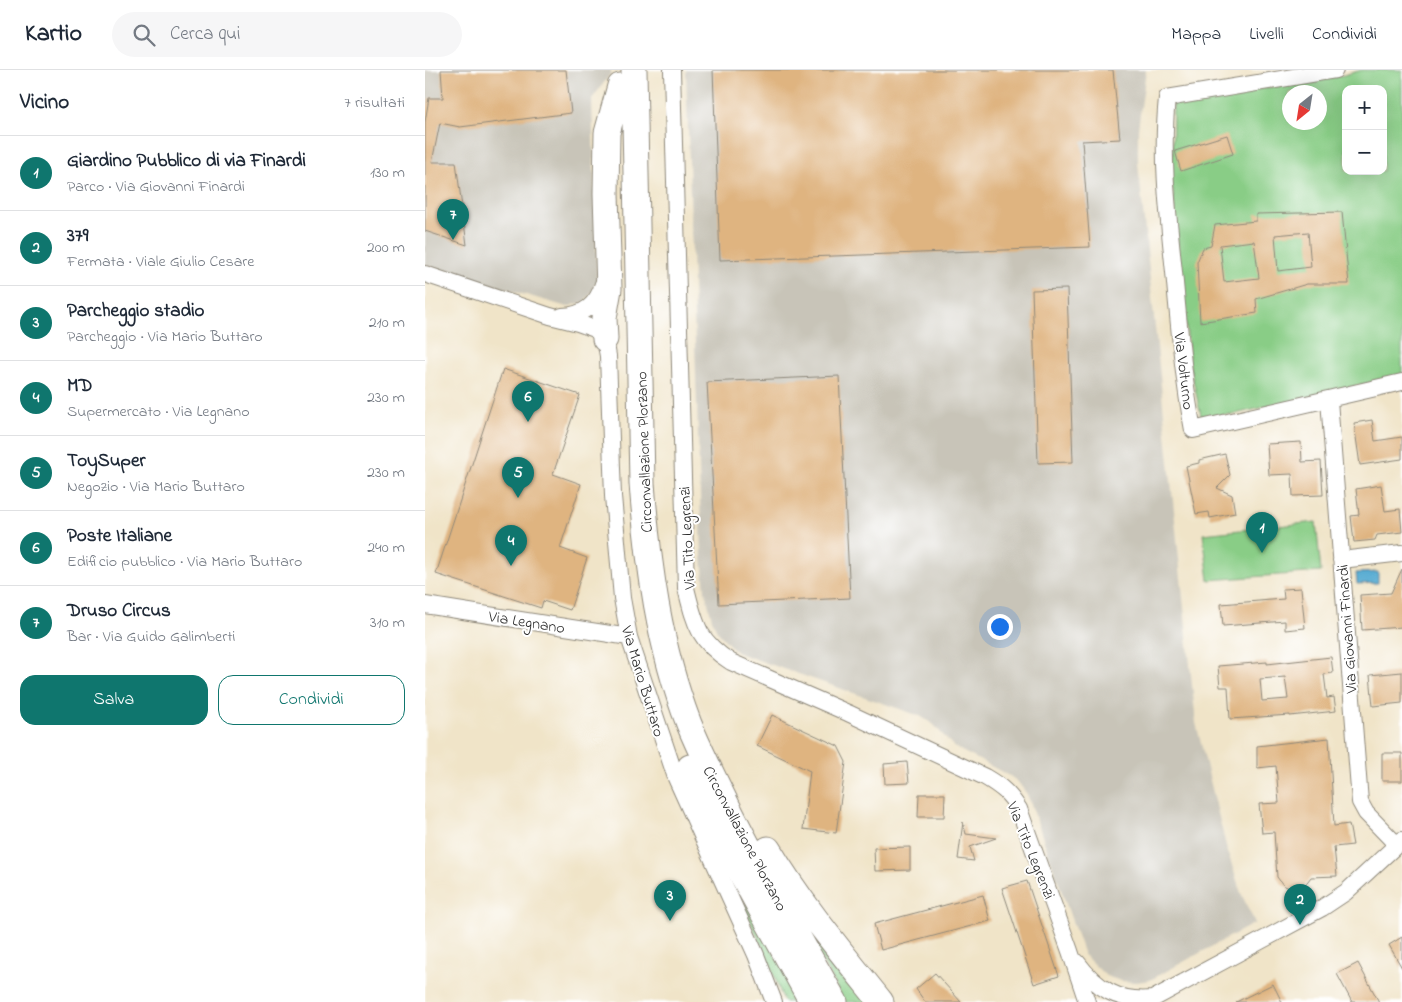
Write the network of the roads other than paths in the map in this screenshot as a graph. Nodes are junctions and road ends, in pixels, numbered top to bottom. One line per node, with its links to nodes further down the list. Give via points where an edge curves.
1 (672, 70): 17 (street, Via Tito Legrenzi, via 686,588 693,619 704,640 731,662 848,713 1003,787 1019,809)
2 (1335, 70): 3 (street)
3 (1303, 73): 10 (street, Via Volturno, via 1167,98 1165,185 1185,383 1193,430)
4 (625, 75): 5 (highway, via 607,133); 11 (highway, Circonvallazione Plorzano, via 635,205); 20 (highway, Circonvallazione Plorzano, via 630,490 634,556 645,619 659,680 690,769 731,855)
5 (607, 254): 7 (street, via 604,281 595,303 585,312 573,316); 8 (highway, via 609,289 604,318)
6 (425, 274): 7 (street)
7 (550, 316): 8 (street, via 595,329)
8 (605, 339): 15 (street, Via Mario Buttaro, via 613,496 622,598)
9 (1402, 382): 10 (street, Via Volturno)
10 (1329, 400): 13 (street, Via Giovanni Finardi)
11 (641, 405): 21 (highway, Circonvallazione Plorzano, via 642,483 648,550 657,610 688,722 748,847); 22 (highway, via 651,435 670,606 699,714 785,877)
12 (1402, 553): 13 (street)
13 (1341, 560): 16 (street, Via Giovanni Finardi, via 1360,802 1366,813)
14 (425, 605): 15 (street, Via Legnano)
15 (629, 637): 19 (street, Via Mario Buttaro, via 676,778 753,947)
16 (1399, 842): 18 (street, via 1346,892 1322,908)
17 (1071, 952): 18 (street, Via Tito Legrenzi, via 1086,974 1109,992 1136,1001); 23 (street, Via Tito Legrenzi)
18 (1149, 1001)
19 (774, 1002)
20 (812, 1002)
21 (835, 1002)
22 (881, 1002)
23 (1087, 1002)

